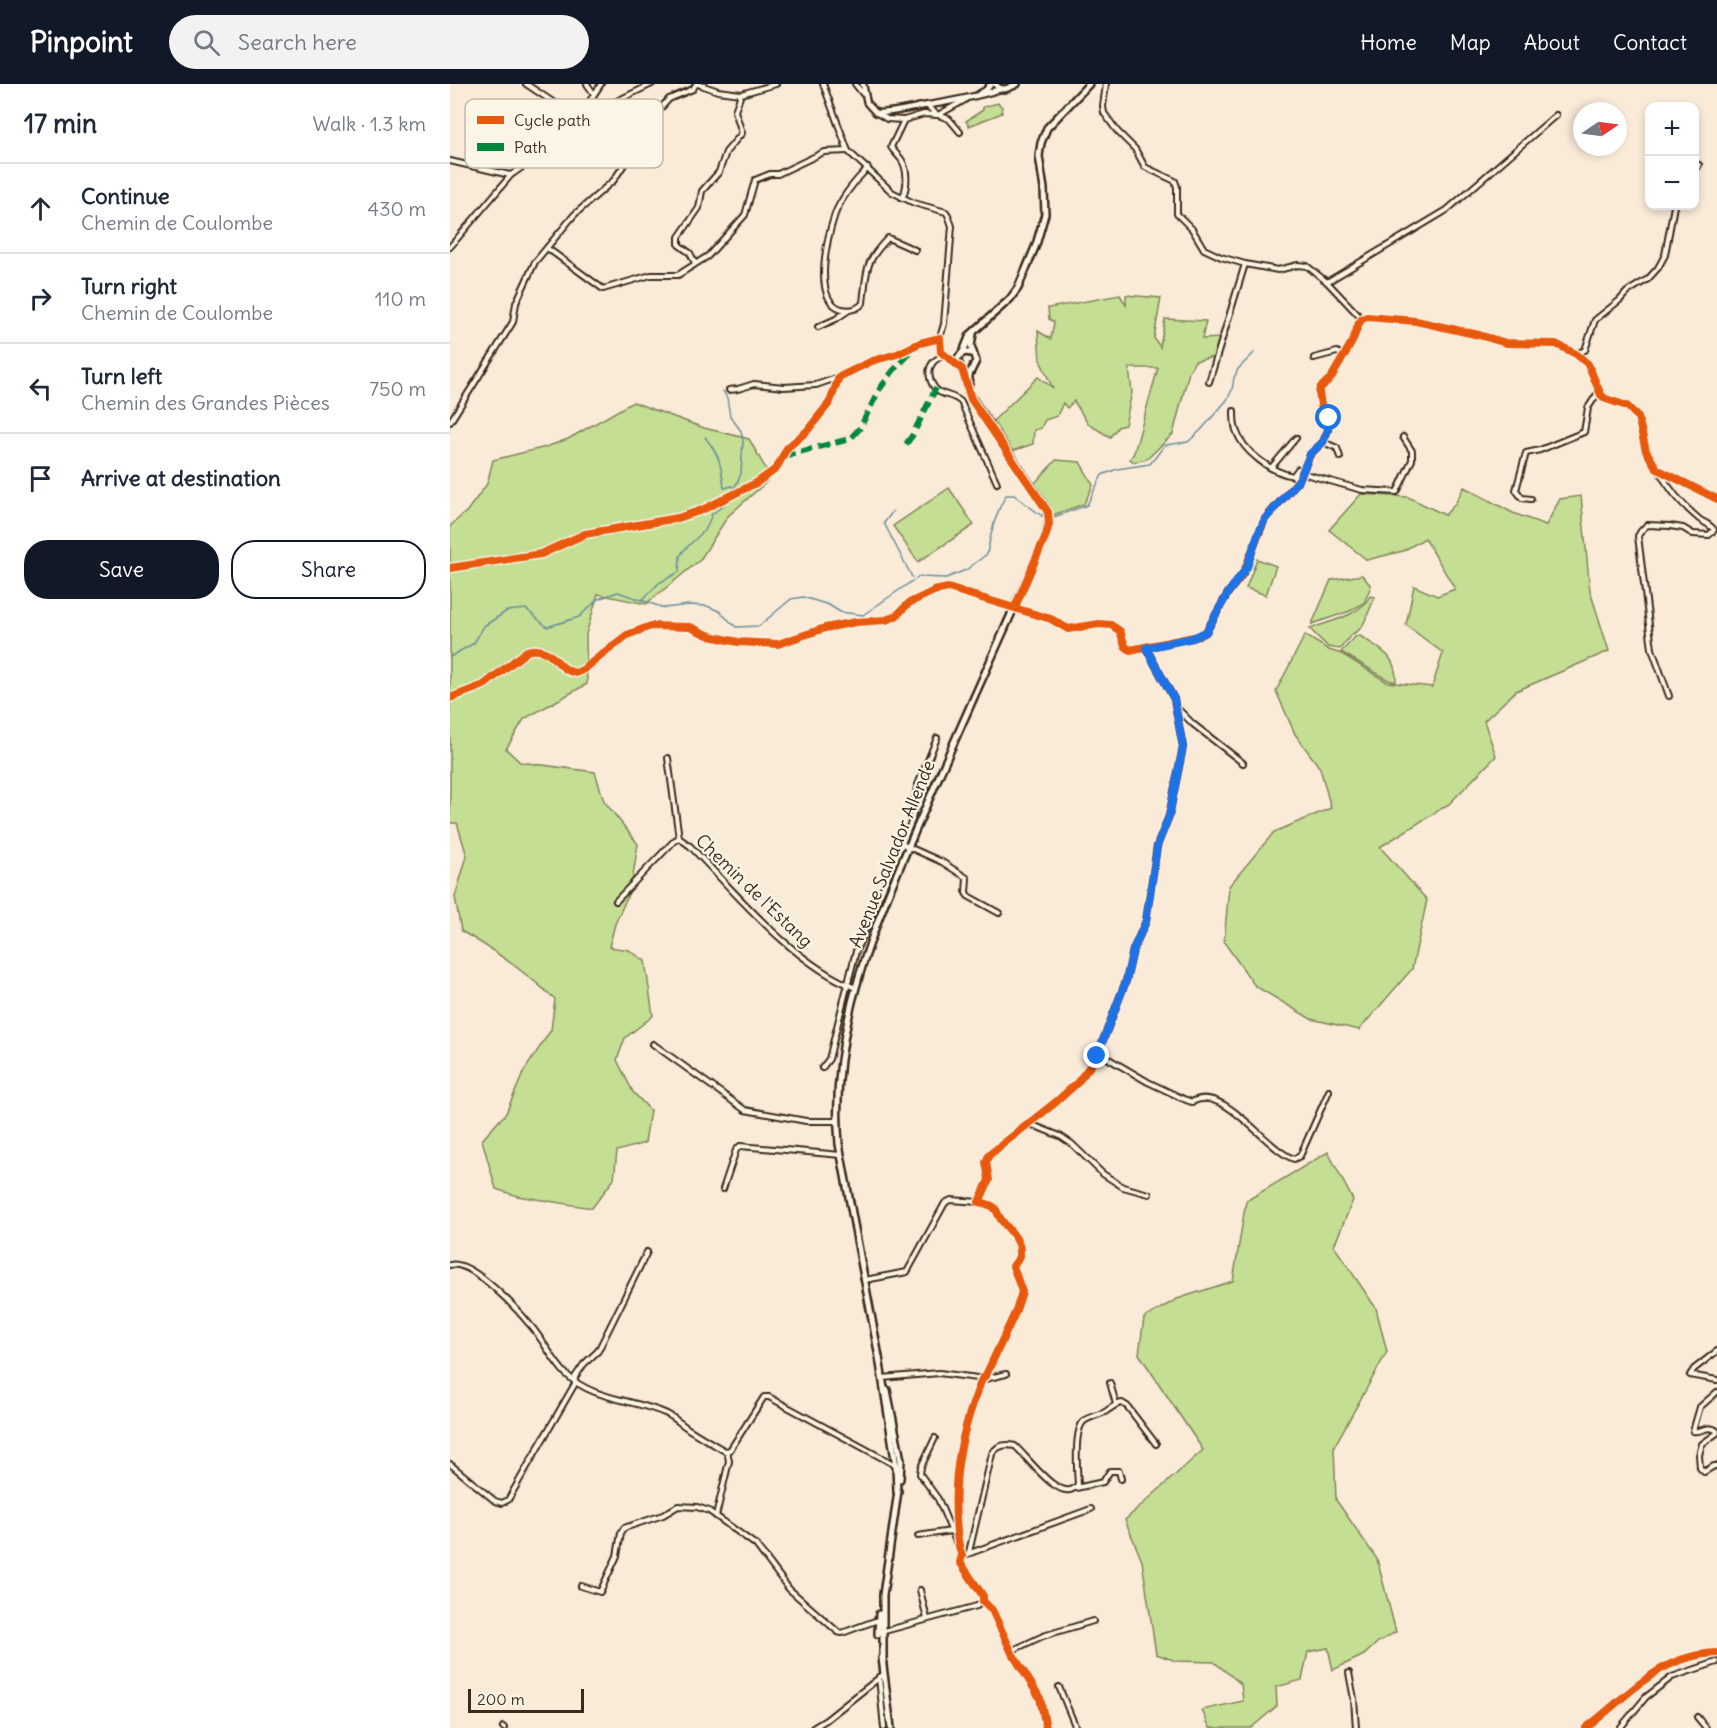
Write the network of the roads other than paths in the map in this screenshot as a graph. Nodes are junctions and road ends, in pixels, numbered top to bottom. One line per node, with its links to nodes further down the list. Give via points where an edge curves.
1 (526, 84): 21 (street)
2 (587, 84): 16 (street)
3 (601, 84): 16 (street)
4 (652, 84): 23 (street)
5 (697, 84): 17 (street); 24 (street)
6 (776, 84): 13 (street)
7 (823, 84): 31 (street)
8 (855, 84): 18 (street)
9 (863, 84): 18 (street)
10 (993, 84): 15 (main road); 19 (street)
11 (1089, 84): 50 (main road, via 1047,128 1041,143 1045,214 1018,288)
12 (1106, 84): 45 (street, via 1104,113 1145,167 1175,181 1177,214 1204,249)
13 (767, 85): 17 (street)
14 (1014, 85): 15 (main road)
15 (1001, 89): 19 (street)
16 (594, 94): 22 (street)
17 (741, 94): 44 (street, via 735,111 742,133 726,152 719,172 702,191 699,207 679,237 680,245)
18 (865, 94): 26 (street)
19 (974, 97): 20 (street)
20 (967, 98): 25 (street); 27 (street)
21 (548, 99)
22 (590, 99)
23 (621, 99)
24 (663, 106)
25 (927, 106): 26 (street); 27 (street)
26 (876, 113): 29 (street, via 887,119)
27 (938, 115): 29 (street, via 924,114); 30 (street, via 949,119)
28 (1556, 115): 46 (street, via 1447,210)
29 (904, 120): 39 (street, via 891,147 904,166 907,189)
30 (960, 132)
31 (848, 151): 37 (street); 44 (street, via 824,152 778,174 755,180 745,215 708,256)
32 (450, 161): 33 (street)
33 (465, 164)
34 (480, 168): 38 (street)
35 (521, 168): 38 (street)
36 (620, 168): 42 (street, via 614,180 574,215)
37 (868, 168): 39 (street); 47 (street, via 838,206 824,258 826,290 832,303)
38 (511, 175): 41 (street)
39 (902, 198): 51 (street, via 946,212 951,220)
40 (1673, 210): 54 (street, via 1665,255 1658,268 1595,320 1585,350)
41 (450, 247)
42 (548, 248): 44 (street, via 603,289 651,275 678,275); 66 (street, via 529,274 516,303 513,322)
43 (915, 250): 47 (street, via 888,238 868,264 863,303)
44 (695, 263)
45 (1245, 264): 46 (street, via 1278,270 1303,265); 61 (street)
46 (1328, 282): 48 (street)
47 (849, 310): 49 (street)
48 (1362, 319): 54 (street, via 1416,321 1506,343 1556,344); 56 (street)
49 (818, 327)
50 (977, 328): 52 (main road); 53 (main road, via 971,341)
51 (940, 338): 55 (street, via 939,348); 60 (street, via 872,361)
52 (961, 353): 53 (main road); 55 (street); 58 (main road)
53 (973, 353): 59 (main road, via 976,361)
54 (1576, 354): 63 (street, via 1588,364)
55 (946, 356): 58 (street); 74 (street, via 932,364 930,380 939,392 961,402)
56 (1344, 356): 57 (street, via 1337,352); 69 (street, via 1318,393 1329,418)
57 (1314, 358)
58 (960, 366): 59 (main road); 64 (main road)
59 (971, 369): 64 (main road, via 969,381)
60 (839, 377): 62 (street, via 816,385 754,384); 77 (street, via 830,402 788,448 776,469 702,510 678,518 585,534 541,554)
61 (1209, 382)
62 (729, 390)
63 (1599, 391): 72 (street, via 1606,399 1628,406 1638,417 1646,451); 75 (street, via 1588,408 1584,432 1526,453 1516,490 1522,498)
64 (977, 406): 78 (main road, Avenue Salvador Allende, via 1049,518 1046,535)
65 (1234, 411): 71 (street, via 1235,429 1241,439)
66 (450, 422)
67 (1403, 437): 73 (street, via 1412,451 1412,460 1397,492 1362,490)
68 (1296, 438): 71 (street)
69 (1323, 442): 70 (street, via 1337,448); 73 (street, via 1310,454)
70 (1340, 457)
71 (1271, 468): 73 (street, via 1293,476 1298,469)
72 (1658, 469): 76 (street); 82 (street, via 1672,492 1714,530 1709,536 1683,528 1647,525 1638,536 1652,649)
73 (1303, 471): 81 (street, via 1265,519 1247,567 1206,632)
74 (997, 483)
75 (1531, 499)
76 (1717, 499)
77 (450, 568)
78 (1015, 607): 79 (street); 80 (main road, Avenue Salvador Allende); 83 (street, via 942,588 909,603 886,620 825,628 769,645 710,636 690,627 651,627 627,635 580,672 571,673 543,651 531,650 484,686)
79 (1022, 609): 80 (street); 81 (street, via 1068,629 1111,625 1120,632 1127,649)
80 (1008, 621): 90 (main road, Avenue Salvador Allende)
81 (1146, 648): 84 (street)
82 (1669, 696)
83 (450, 698)
84 (1175, 707): 87 (street); 96 (street, via 1183,747 1169,816 1157,846 1146,921)
85 (937, 738): 89 (street, via 917,788 912,820)
86 (668, 758): 88 (street)
87 (1243, 764)
88 (679, 838): 91 (street, Chemin de l'Estang); 93 (street, Chemin de l'Estang, via 794,952)
89 (902, 844): 90 (street); 93 (street, via 856,951)
90 (908, 848): 92 (street, via 942,862 967,879 968,896); 94 (main road, Avenue Salvador Allende, via 875,928)
91 (616, 901)
92 (999, 913)
93 (848, 985): 94 (street, Chemin de l'Estang); 97 (street, via 829,1059)
94 (856, 988): 99 (main road, Avenue Salvador Allende, via 841,1051)
95 (653, 1044): 99 (street, via 745,1110 806,1121)
96 (1097, 1053): 98 (street, via 1186,1100 1207,1098 1228,1107 1270,1144 1294,1159 1300,1156); 100 (street, via 1077,1083)
97 (822, 1068)
98 (1329, 1091)
99 (838, 1121): 101 (main road, Avenue Salvador Allende)
100 (1029, 1124): 103 (street, via 1072,1144 1123,1187); 106 (street, via 987,1158 989,1180 979,1202 945,1203 907,1272)
101 (841, 1155): 102 (street, via 740,1146); 106 (main road, Avenue Salvador Allende)
102 (723, 1189)
103 (1149, 1194)
104 (647, 1252): 113 (street, via 598,1351 584,1364)
105 (450, 1265): 113 (street, via 465,1267 504,1297)
106 (865, 1280): 110 (main road, Avenue Salvador Allende)
107 (1015, 1313): 111 (street)
108 (1717, 1351): 112 (street, via 1690,1376)
109 (1006, 1374): 111 (street)
110 (883, 1378): 111 (street, via 939,1373); 122 (main road, Avenue Salvador Allende); 124 (main road, Avenue Salvador Allende, via 901,1460)
111 (982, 1379)
112 (1717, 1380)
113 (575, 1382): 120 (street, via 598,1394 669,1415); 121 (street, via 508,1500 495,1501)
114 (1110, 1383): 116 (street)
115 (1717, 1392): 117 (street, via 1700,1407 1693,1431 1714,1428)
116 (1116, 1404): 119 (street, via 1127,1406); 126 (street, via 1083,1423)
117 (1717, 1432): 123 (street, via 1702,1444 1699,1455 1704,1472)
118 (935, 1438): 130 (street, via 921,1474 938,1499)
119 (1156, 1444)
120 (727, 1451): 122 (street, via 764,1397 769,1396); 129 (street, via 729,1461)
121 (450, 1464)
122 (896, 1466): 124 (street); 127 (main road, Avenue Salvador Allende)
123 (1717, 1466)
124 (900, 1479): 127 (main road, Avenue Salvador Allende)
125 (1120, 1479): 126 (street, via 1119,1471 1113,1470 1103,1482)
126 (1076, 1488): 132 (street, via 1068,1491 1054,1486 1015,1446 998,1448 992,1454)
127 (897, 1492): 136 (main road, Avenue Salvador Allende)
128 (1091, 1509): 132 (street)
129 (716, 1516): 134 (street, via 698,1507 678,1506 627,1526 600,1592); 140 (street, via 756,1545 789,1589 838,1632)
130 (951, 1531): 131 (street); 133 (street)
131 (918, 1536)
132 (969, 1552): 133 (street)
133 (962, 1556): 137 (street, via 960,1562)
134 (581, 1586)
135 (920, 1590): 138 (street)
136 (883, 1595): 140 (main road, Avenue Salvador Allende); 140 (main road, Avenue Salvador Allende)
137 (983, 1602): 138 (street); 141 (street, via 992,1610)
138 (927, 1619): 140 (street, via 891,1628)
139 (1093, 1621): 141 (street, via 1043,1636)
140 (880, 1625): 145 (main road, Avenue Salvador Allende)
141 (1011, 1651): 151 (street, via 1040,1698)
142 (1717, 1653): 154 (street, via 1688,1656 1656,1670)
143 (1717, 1662): 155 (street, via 1672,1677 1646,1697)
144 (1350, 1673): 153 (street)
145 (882, 1675): 148 (street); 149 (street); 150 (main road, Avenue Salvador Allende)
146 (1059, 1687): 152 (street)
147 (1697, 1717): 156 (street)
148 (813, 1728)
149 (884, 1728)
150 (891, 1728)
151 (1046, 1728)
152 (1076, 1728)
153 (1356, 1728)
154 (1588, 1728)
155 (1620, 1728)
156 (1707, 1728)

